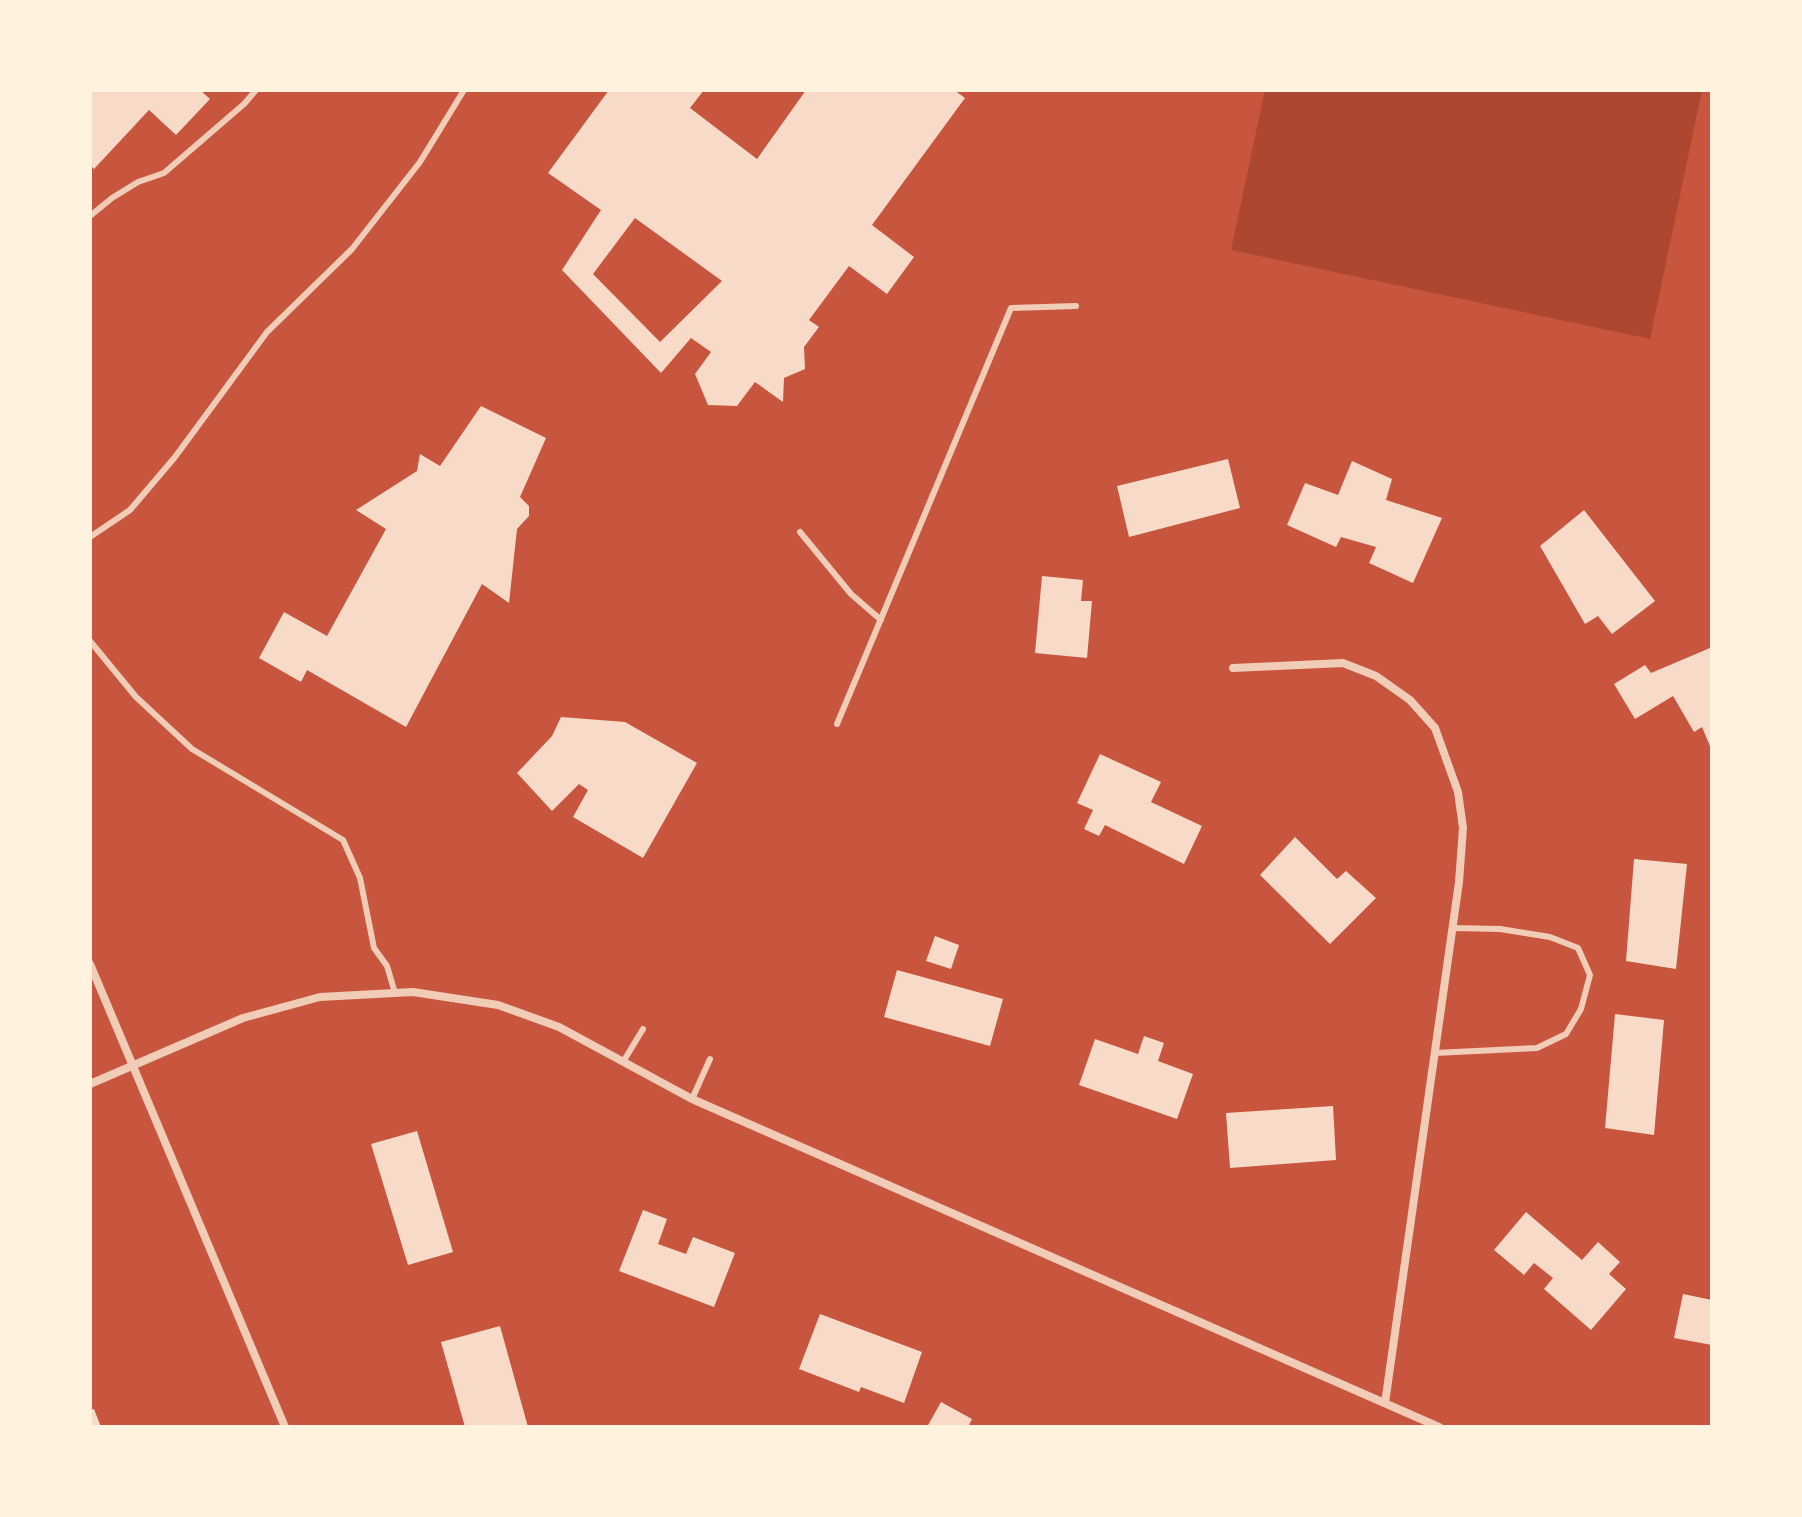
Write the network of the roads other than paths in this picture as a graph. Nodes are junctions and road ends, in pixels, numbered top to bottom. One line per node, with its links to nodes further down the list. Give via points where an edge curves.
1 (256, 90): 3 (lane, via 164,173 138,182)
2 (464, 90): 6 (lane, via 420,162 352,249 267,332 130,510)
3 (90, 216)
4 (1076, 306): 7 (lane, via 1011,308)
5 (800, 532): 7 (lane, via 851,594)
6 (90, 537)
7 (881, 620): 10 (lane)
8 (90, 641): 13 (lane, via 136,697 192,749 343,840 360,878 374,948 387,966)
9 (1233, 668): 11 (street, via 1343,663 1376,676 1410,700 1435,728 1458,792 1463,828)
10 (837, 724)
11 (1452, 928): 15 (street); 15 (lane, via 1550,937 1578,948 1590,975 1581,1009 1566,1034 1537,1048)
12 (90, 964): 18 (street)
13 (395, 993): 17 (street, via 498,1005 559,1027); 18 (street, via 320,997 243,1018)
14 (643, 1029): 17 (lane)
15 (1435, 1053): 21 (street)
16 (710, 1059): 20 (lane)
17 (623, 1062): 20 (street)
18 (133, 1067): 19 (street); 22 (street)
19 (90, 1084)
20 (692, 1099): 21 (street)
21 (1385, 1403): 23 (street)
22 (285, 1427)
23 (1439, 1427)

